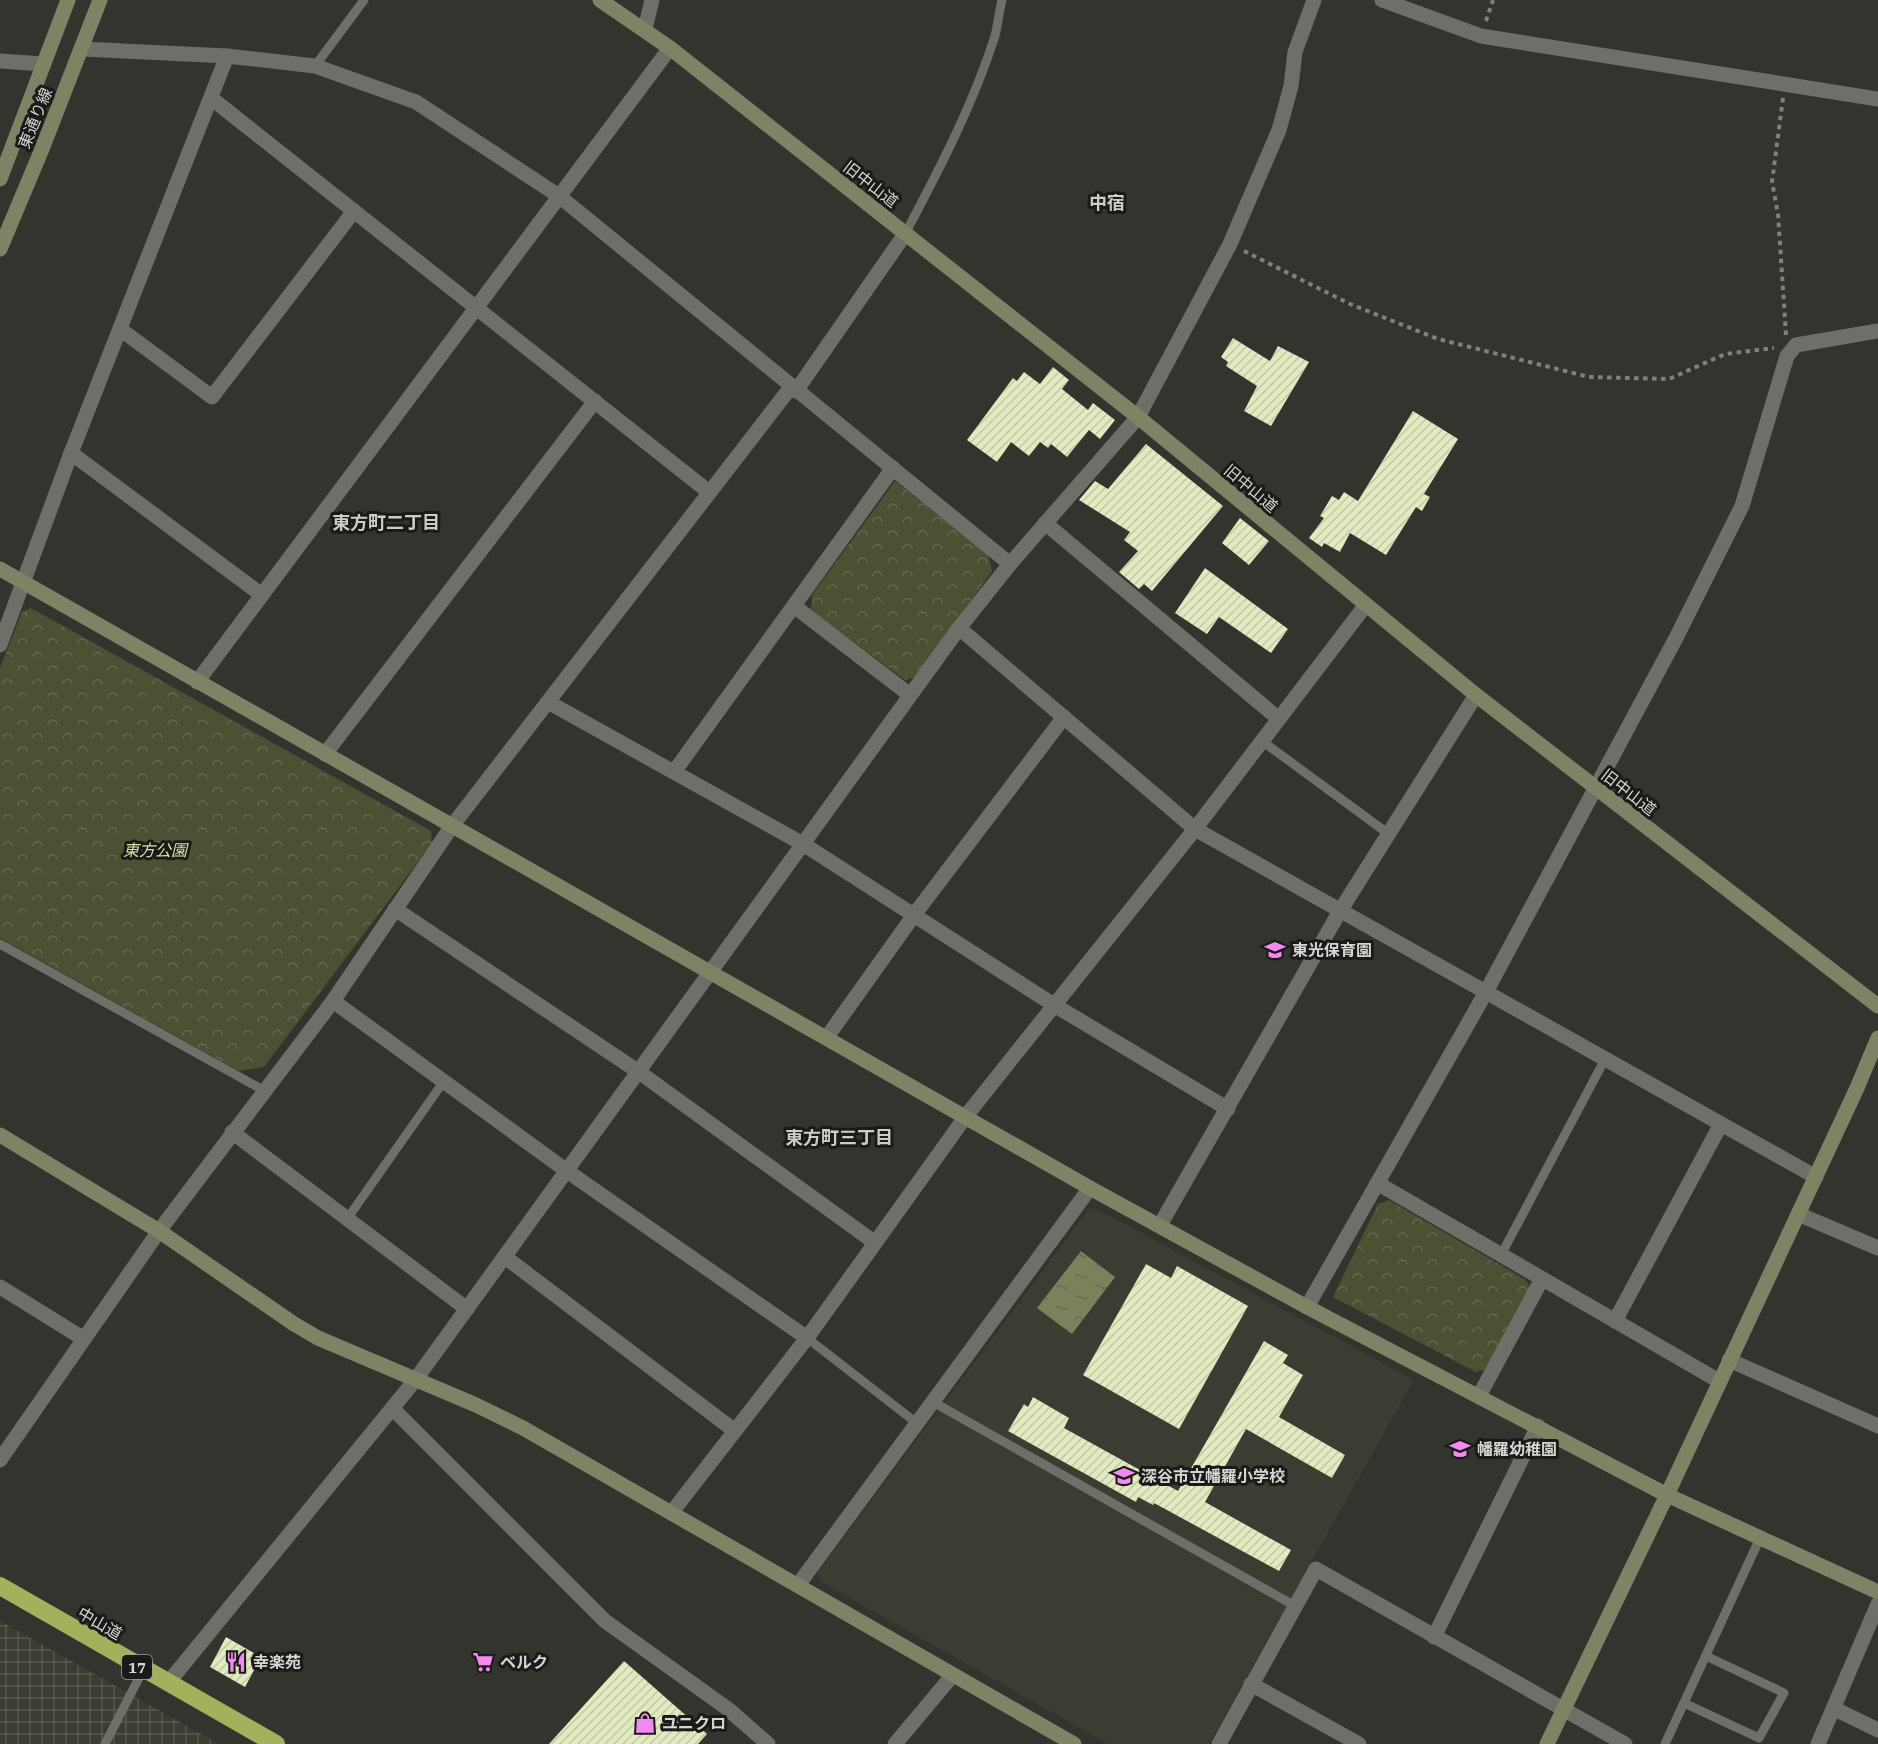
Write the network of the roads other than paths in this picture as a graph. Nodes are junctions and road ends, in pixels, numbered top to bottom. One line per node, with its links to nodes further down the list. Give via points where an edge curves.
1 (68, 0): 14 (street, 東通り線)
2 (100, 0): 11 (street, 東通り線)
3 (363, 0): 15 (lane)
4 (600, 0): 9 (street, 旧中山道)
5 (652, 0): 9 (street)
6 (1002, 0): 21 (lane, via 982,71 943,164)
7 (1314, 0): 28 (street, via 1295,52 1279,130 1230,244)
8 (1382, 0): 17 (street, via 1481,36)
9 (645, 29): 10 (street, 旧中山道)
10 (670, 48): 19 (street); 21 (street, 旧中山道)
11 (82, 49): 12 (street); 22 (street, 東通り線)
12 (227, 56): 15 (street); 16 (street)
13 (0, 61): 14 (street)
14 (43, 64): 18 (street, 東通り線)
15 (315, 66): 19 (street, via 416,102)
16 (211, 98): 20 (street); 24 (street)
17 (1878, 99)
18 (0, 179)
19 (559, 196): 23 (street); 26 (street)
20 (354, 211): 23 (street); 24 (street, via 212,397)
21 (905, 234): 26 (street); 28 (street, 旧中山道)
22 (0, 249)
23 (476, 308): 27 (street); 36 (street)
24 (120, 329): 29 (street)
25 (1878, 331): 50 (street, via 1796,345 1787,351 1742,506)
26 (794, 389): 30 (street); 31 (street)
27 (595, 401): 31 (street); 48 (street)
28 (1138, 417): 32 (street); 38 (street, 旧中山道)
29 (71, 453): 35 (street); 36 (street)
30 (892, 468): 33 (street); 37 (street)
31 (710, 492): 44 (street)
32 (1046, 523): 33 (street); 46 (street)
33 (1011, 564): 39 (street)
34 (0, 569): 35 (street)
35 (24, 582): 40 (street); 41 (street)
36 (262, 595): 41 (street)
37 (794, 606): 42 (street); 49 (street)
38 (1365, 606): 43 (street, 旧中山道); 46 (street)
39 (959, 628): 42 (street); 45 (street)
40 (0, 645)
41 (197, 682): 48 (street)
42 (910, 695): 54 (street)
43 (1476, 695): 50 (street, 旧中山道); 53 (street)
44 (548, 702): 49 (street); 51 (street)
45 (1064, 717): 52 (street); 57 (street)
46 (1279, 719): 47 (street)
47 (1262, 741): 52 (street); 53 (lane)
48 (325, 754): 51 (street)
49 (674, 772): 54 (street)
50 (1595, 789): 60 (street); 63 (street, 旧中山道)
51 (452, 826): 55 (street); 59 (street)
52 (1195, 828): 56 (street); 62 (street)
53 (1390, 835): 56 (street)
54 (803, 844): 57 (street); 59 (street)
55 (395, 909): 61 (street); 67 (street)
56 (1340, 911): 60 (street); 70 (street)
57 (914, 915): 62 (street); 64 (street)
58 (0, 944): 69 (lane)
59 (711, 972): 64 (street); 67 (street)
60 (1486, 992): 66 (street); 77 (street)
61 (333, 1001): 68 (street); 69 (street)
62 (1054, 1005): 70 (street); 71 (street)
63 (1878, 1006)
64 (827, 1037): 71 (street)
65 (1878, 1038): 76 (street)
66 (1605, 1059): 72 (street); 85 (lane)
67 (639, 1072): 75 (street); 83 (street)
68 (444, 1082): 75 (street); 80 (lane)
69 (263, 1090): 73 (street)
70 (1227, 1108): 81 (street)
71 (966, 1116): 78 (street); 83 (street)
72 (1721, 1124): 76 (street); 91 (street)
73 (232, 1132): 80 (street); 82 (street)
74 (0, 1135): 82 (street)
75 (567, 1171): 86 (street); 92 (street)
76 (1816, 1177): 79 (street)
77 (1377, 1183): 85 (street); 89 (street)
78 (1090, 1188): 81 (street); 98 (street)
79 (1798, 1214): 84 (street); 94 (street)
80 (347, 1219): 90 (street)
81 (1160, 1225): 89 (street)
82 (159, 1231): 93 (street); 95 (street, via 318,1338)
83 (874, 1242): 92 (street)
84 (1878, 1248)
85 (1501, 1255): 87 (street)
86 (505, 1257): 90 (street); 103 (street)
87 (1542, 1279): 91 (street); 97 (street)
88 (0, 1287): 93 (street)
89 (1307, 1307): 97 (street)
90 (467, 1309): 95 (street)
91 (1615, 1321): 96 (street)
92 (807, 1338): 100 (lane); 103 (street)
93 (84, 1339): 104 (street)
94 (1729, 1360): 96 (street); 102 (street)
95 (416, 1379): 99 (street); 106 (street, via 523,1428)
96 (1719, 1381): 105 (street)
97 (1479, 1396): 101 (street)
98 (933, 1402): 100 (street); 112 (lane)
99 (392, 1408): 117 (street); 126 (street, via 605,1621 728,1709)
100 (918, 1424): 108 (street)
101 (1538, 1426): 105 (street); 113 (street)
102 (1878, 1426)
103 (735, 1431): 106 (street)
104 (0, 1460)
105 (1667, 1495): 107 (street); 121 (street)
106 (672, 1512): 108 (street)
107 (1760, 1538): 110 (street); 114 (lane)
108 (798, 1585): 116 (street)
109 (0, 1586): 115 (highway, 中山道 / 17)
110 (1878, 1592)
111 (1878, 1604): 120 (street)
112 (1295, 1606): 113 (street, via 1316,1569); 118 (street)
113 (1434, 1637): 121 (street)
114 (1706, 1656): 119 (lane); 119 (lane, via 1784,1693 1759,1738)
115 (143, 1670): 117 (highway, 中山道 / 17); 124 (lane)
116 (951, 1676): 123 (street); 127 (street)
117 (168, 1683): 125 (highway, 中山道 / 17)
118 (1251, 1684): 128 (street); 129 (street)
119 (1684, 1703): 132 (lane)
120 (1835, 1709): 122 (street); 133 (street)
121 (1562, 1710): 130 (street); 131 (street)
122 (1878, 1730)
123 (1065, 1742)
124 (105, 1744)
125 (276, 1744)
126 (768, 1744)
127 (895, 1744)
128 (1219, 1744)
129 (1359, 1744)
130 (1546, 1744)
131 (1625, 1744)
132 (1665, 1744)
133 (1818, 1744)

